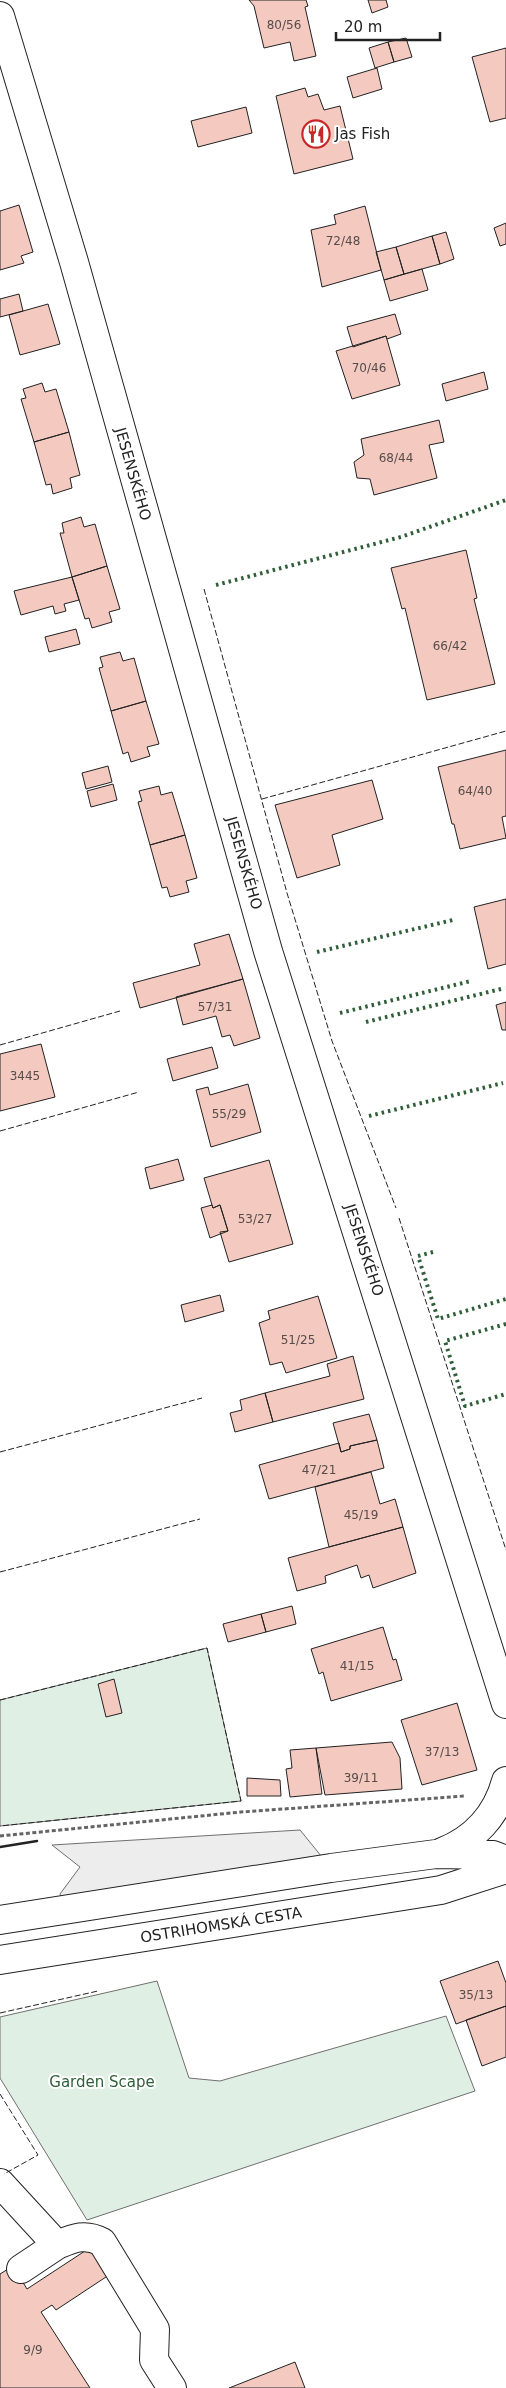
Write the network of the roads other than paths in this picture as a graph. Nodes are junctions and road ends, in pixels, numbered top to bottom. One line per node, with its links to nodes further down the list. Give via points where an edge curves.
1 (0, 16): 2 (main road, JESENSKÉHO, via 74,262 268,951)
2 (506, 1704)
3 (506, 1781): 4 (main road, via 492,1812 478,1831 462,1844)
4 (436, 1854): 5 (main road, via 493,1854); 9 (main road)
5 (506, 1860)
6 (506, 1869): 7 (main road)
7 (441, 1890): 8 (main road); 10 (main road, OSTRIHOMSKÁ CESTA)
8 (506, 1892)
9 (0, 1920)
10 (0, 1960)
11 (0, 2183): 12 (main road)
12 (57, 2245): 13 (main road); 14 (main road, via 73,2238 91,2236 102,2242 155,2329 154,2360)
13 (21, 2269)
14 (172, 2388)

